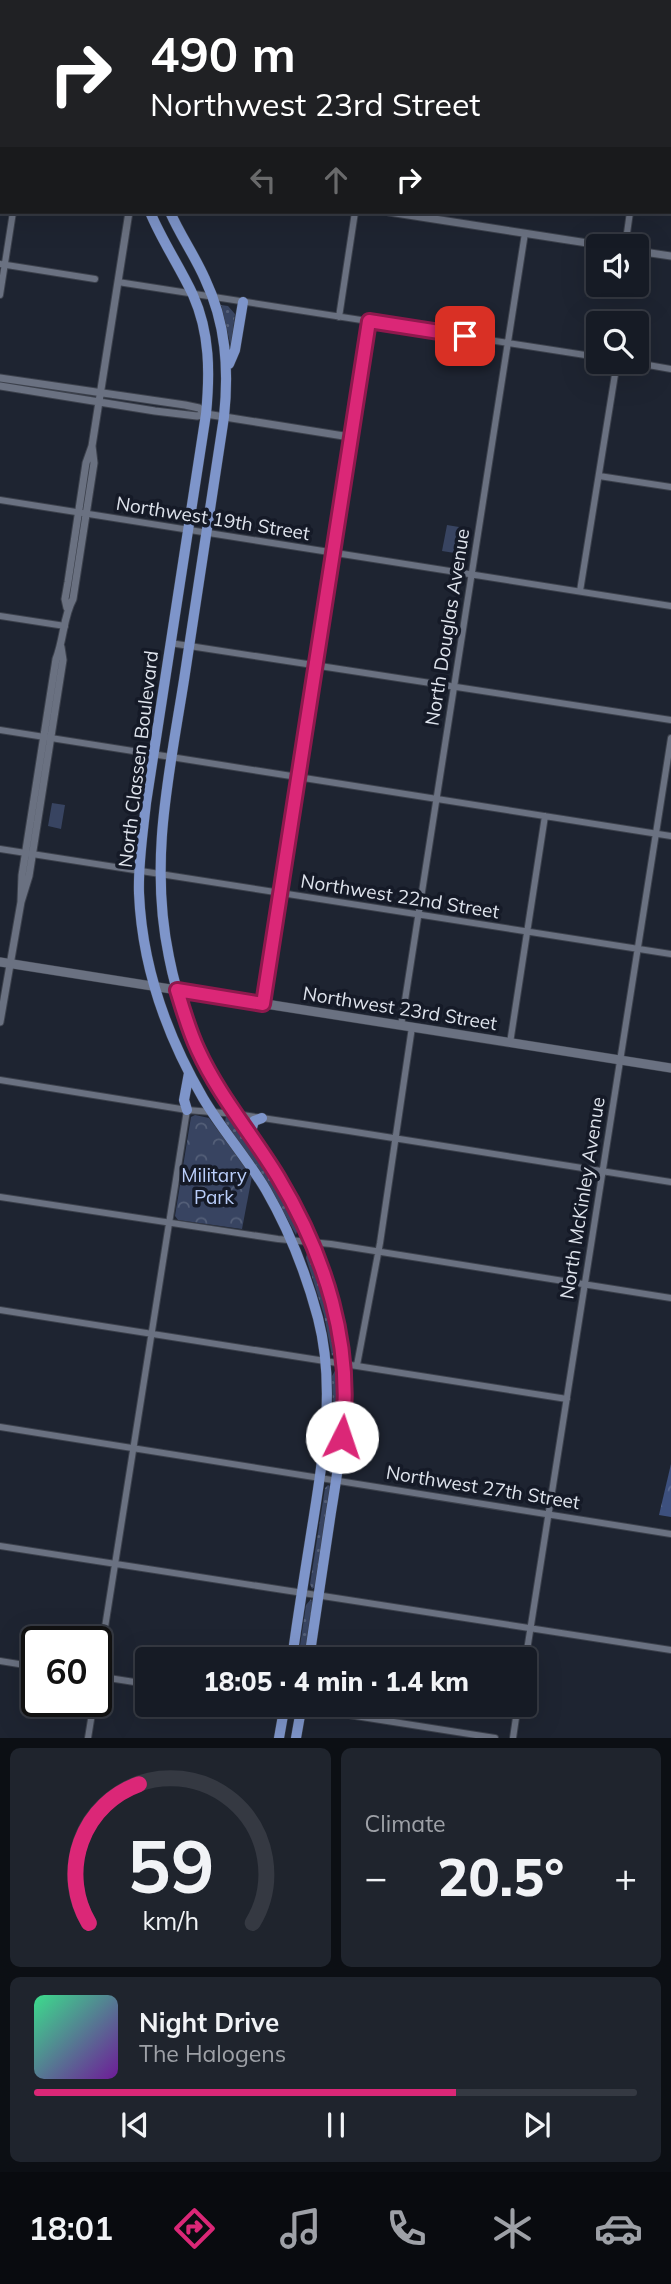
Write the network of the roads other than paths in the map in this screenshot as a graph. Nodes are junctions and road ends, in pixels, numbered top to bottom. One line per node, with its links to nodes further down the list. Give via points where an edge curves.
1 (13, 214): 13 (street)
2 (129, 214): 15 (street)
3 (151, 214): 16 (main road, North Classen Boulevard)
4 (171, 214): 18 (main road, North Classen Boulevard)
5 (355, 214): 20 (street)
6 (630, 214): 9 (street)
7 (429, 215): 8 (street)
8 (525, 233): 10 (street); 22 (street, North Douglas Avenue)
9 (627, 234)
10 (586, 243)
11 (649, 252): 12 (street)
12 (671, 256)
13 (2, 265): 14 (street); 17 (street)
14 (95, 279)
15 (118, 282): 16 (street); 30 (street)
16 (192, 294): 18 (street); 34 (main road, North Classen Boulevard, via 207,352)
17 (0, 295)
18 (213, 297): 19 (street); 25 (main road, North Classen Boulevard)
19 (243, 302): 20 (street); 25 (main road)
20 (339, 317): 21 (street)
21 (369, 321): 22 (street); 36 (street)
22 (508, 343): 23 (street); 44 (street, North Douglas Avenue)
23 (586, 355)
24 (649, 365): 26 (street)
25 (227, 368): 35 (main road, North Classen Boulevard)
26 (671, 369)
27 (615, 374): 37 (street)
28 (0, 378): 30 (street)
29 (0, 386): 32 (street)
30 (101, 393): 31 (street); 32 (street)
31 (145, 399): 33 (street); 34 (street, via 199,408)
32 (99, 402): 33 (street); 40 (street, via 86,463)
33 (143, 409): 34 (street)
34 (206, 414): 35 (street); 41 (main road, North Classen Boulevard)
35 (224, 417): 36 (street); 42 (main road, North Classen Boulevard)
36 (351, 437): 43 (street)
37 (599, 476): 38 (street); 45 (street)
38 (671, 487)
39 (0, 500): 40 (street, Northwest 19th Street)
40 (82, 513): 41 (street, Northwest 19th Street); 48 (street, via 65,598)
41 (187, 530): 42 (street, Northwest 19th Street); 49 (main road, North Classen Boulevard)
42 (207, 533): 43 (street, Northwest 19th Street); 50 (main road, North Classen Boulevard)
43 (332, 552): 44 (street, Northwest 19th Street); 51 (street)
44 (471, 574): 45 (street, Northwest 19th Street); 52 (street, North Douglas Avenue)
45 (580, 591): 46 (street, Northwest 19th Street)
46 (671, 606)
47 (0, 615): 48 (street)
48 (65, 626): 55 (street, via 56,659)
49 (170, 643): 50 (street); 57 (main road, North Classen Boulevard)
50 (189, 645): 51 (street); 58 (main road, North Classen Boulevard)
51 (315, 665): 52 (street); 59 (street)
52 (454, 687): 53 (street); 60 (street, North Douglas Avenue)
53 (671, 720)
54 (0, 730): 55 (street)
55 (47, 738): 57 (street); 65 (street)
56 (671, 738): 62 (street, North McKinley Avenue)
57 (154, 755): 58 (street); 66 (main road, North Classen Boulevard)
58 (172, 757): 59 (street); 67 (main road, North Classen Boulevard, via 160,831)
59 (298, 777): 60 (street); 68 (street)
60 (436, 799): 61 (street); 69 (street, North Douglas Avenue)
61 (545, 816): 62 (street); 70 (street)
62 (656, 834): 63 (street); 71 (street, North McKinley Avenue)
63 (671, 836)
64 (0, 849): 65 (street, Northwest 22nd Street)
65 (29, 853): 66 (street, Northwest 22nd Street); 74 (street)
66 (140, 871): 67 (street, Northwest 22nd Street); 75 (main road, North Classen Boulevard, via 140,908)
67 (160, 874): 68 (street, Northwest 22nd Street); 76 (main road, North Classen Boulevard, via 164,931)
68 (280, 892): 69 (street, Northwest 22nd Street); 77 (street)
69 (418, 914): 70 (street, Northwest 22nd Street); 79 (street, North Douglas Avenue)
70 (527, 932): 71 (street, Northwest 22nd Street); 81 (street)
71 (638, 949): 72 (street, Northwest 22nd Street); 82 (street, North McKinley Avenue)
72 (671, 954)
73 (0, 962): 74 (main road, Northwest 23rd Street)
74 (11, 964): 75 (main road, Northwest 23rd Street); 78 (street)
75 (154, 987): 76 (main road, Northwest 23rd Street); 84 (main road, North Classen Boulevard)
76 (177, 990): 77 (main road, Northwest 23rd Street); 88 (main road, North Classen Boulevard, via 198,1050)
77 (263, 1004): 79 (main road, Northwest 23rd Street)
78 (0, 1022)
79 (401, 1026): 80 (main road, Northwest 23rd Street)
80 (412, 1027): 81 (main road, Northwest 23rd Street); 91 (street)
81 (510, 1042): 82 (main road, Northwest 23rd Street)
82 (620, 1060): 83 (main road, Northwest 23rd Street); 92 (street, North McKinley Avenue)
83 (671, 1068)
84 (189, 1072): 86 (main road, via 184,1100); 87 (main road, North Classen Boulevard)
85 (0, 1080): 86 (street)
86 (187, 1110): 87 (street); 95 (street)
87 (212, 1112): 88 (street); 96 (main road, North Classen Boulevard, via 265,1189)
88 (236, 1114): 89 (street); 90 (main road, North Classen Boulevard)
89 (261, 1118): 90 (main road, via 254,1121); 91 (street)
90 (250, 1135): 97 (main road, North Classen Boulevard)
91 (395, 1139): 92 (street); 98 (street)
92 (603, 1172): 93 (street); 99 (street, North McKinley Avenue)
93 (671, 1182)
94 (0, 1197): 95 (street)
95 (169, 1223): 96 (street); 102 (street)
96 (291, 1240): 97 (street); 103 (main road, North Classen Boulevard, via 318,1319)
97 (313, 1243): 98 (street); 104 (main road, North Classen Boulevard, via 331,1295)
98 (377, 1252): 99 (street); 105 (street)
99 (584, 1284): 100 (street); 106 (street, North McKinley Avenue)
100 (671, 1298)
101 (0, 1310): 102 (street)
102 (152, 1334): 103 (street); 108 (street)
103 (325, 1360): 104 (street); 109 (main road, North Classen Boulevard, via 327,1411)
104 (344, 1363): 105 (street); 110 (main road, North Classen Boulevard, via 344,1423)
105 (357, 1365): 106 (street)
106 (567, 1399): 111 (street, North McKinley Avenue)
107 (0, 1427): 108 (street, Northwest 27th Street)
108 (134, 1447): 109 (street, Northwest 27th Street); 114 (street)
109 (320, 1477): 110 (street, Northwest 27th Street); 115 (main road, North Classen Boulevard)
110 (336, 1479): 111 (street, Northwest 27th Street); 116 (main road, North Classen Boulevard)
111 (549, 1514): 112 (street, Northwest 27th Street); 118 (street, North McKinley Avenue)
112 (671, 1534)
113 (0, 1546): 114 (street)
114 (115, 1564): 115 (street); 117 (street)
115 (302, 1592): 116 (street); 119 (main road, North Classen Boulevard)
116 (319, 1595): 118 (street); 120 (main road, North Classen Boulevard)
117 (105, 1626)
118 (531, 1628): 121 (street, North McKinley Avenue); 122 (street)
119 (294, 1647)
120 (311, 1647)
121 (528, 1647)
122 (671, 1650)
123 (0, 1661): 124 (street)
124 (21, 1664)
125 (112, 1680): 126 (street)
126 (135, 1683)
127 (91, 1717): 132 (street)
128 (282, 1717): 133 (main road)
129 (299, 1717): 134 (main road)
130 (368, 1717): 135 (street)
131 (516, 1717): 136 (street)
132 (88, 1738)
133 (279, 1738)
134 (296, 1738)
135 (495, 1738)
136 (513, 1738)

